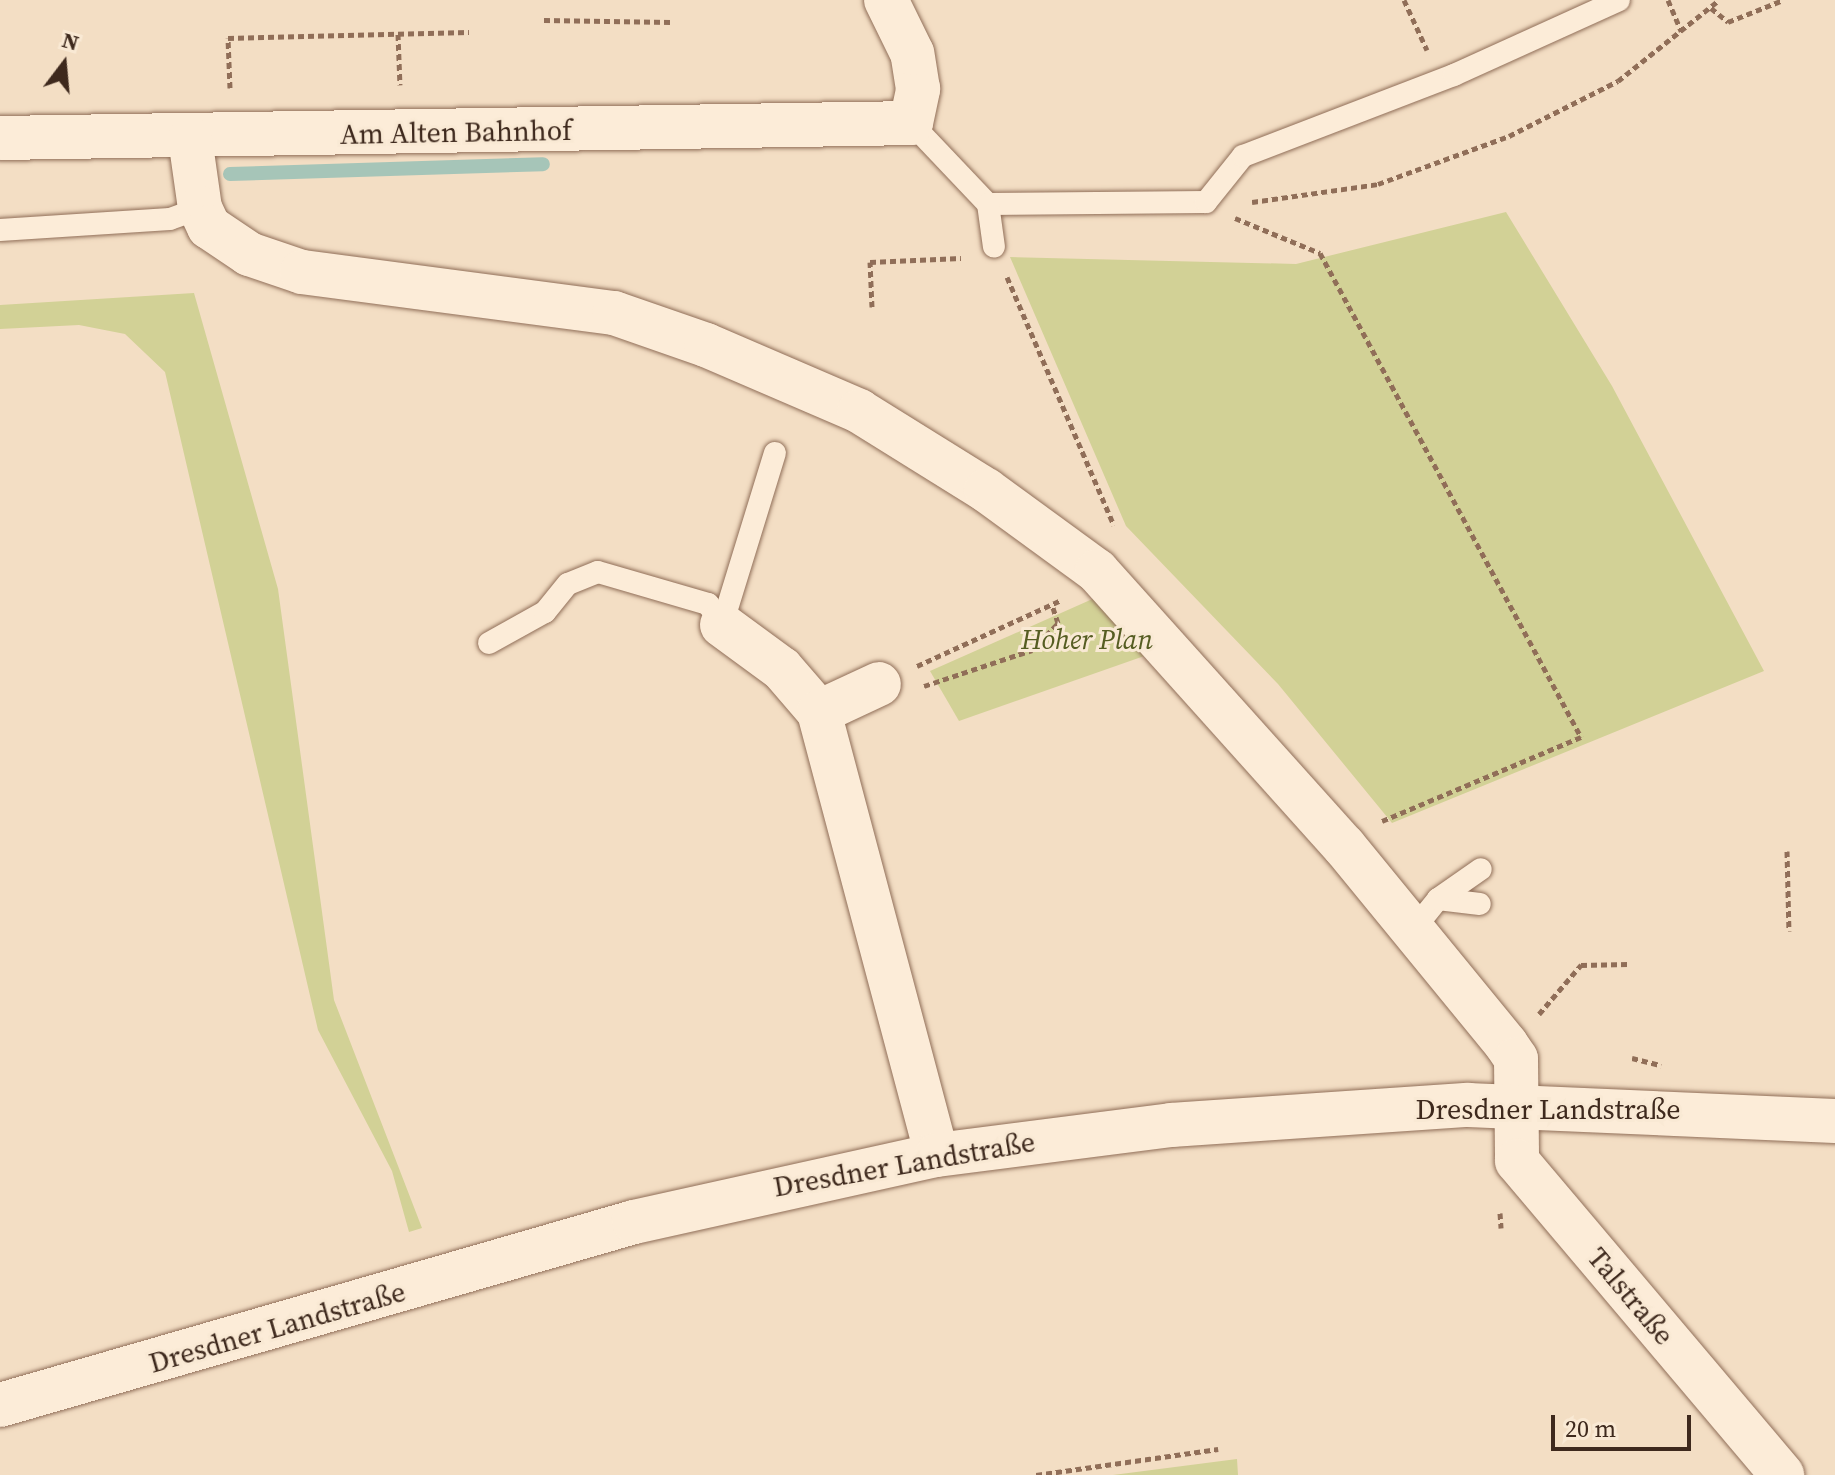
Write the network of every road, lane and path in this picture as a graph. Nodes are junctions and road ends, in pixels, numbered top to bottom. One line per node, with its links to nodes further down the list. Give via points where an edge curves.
1 (886, 0): 13 (street, via 912,53 918,89)
2 (1404, 0): 12 (path)
3 (1619, 0): 12 (lane)
4 (1668, 0): 10 (path)
5 (1719, 0): 7 (path)
6 (1783, 0): 7 (path, via 1728,22)
7 (1711, 8): 10 (path)
8 (544, 20): 9 (path)
9 (671, 22)
10 (1681, 31): 16 (path, via 1618,81 1509,136 1378,184 1293,201)
11 (469, 32): 15 (path, via 228,38)
12 (1441, 80): 16 (lane, via 1243,156)
13 (911, 123): 15 (street, Am Alten Bahnhof); 17 (lane)
14 (0, 138): 15 (street, Am Alten Bahnhof)
15 (211, 138): 18 (street)
16 (1206, 202): 17 (lane); 32 (path, via 1320,253 1581,737)
17 (988, 204): 20 (lane)
18 (200, 208): 19 (lane, via 170,219); 24 (street, via 209,227 249,254 302,272 614,313 706,345 859,411 986,490)
19 (0, 230)
20 (994, 247): 24 (path, via 1117,529)
21 (973, 257): 22 (path, via 870,262)
22 (872, 307)
23 (775, 453): 26 (lane)
24 (1097, 571): 25 (path); 36 (street)
25 (1052, 605): 28 (path); 30 (path, via 1058,623 1032,650)
26 (722, 625): 27 (lane, via 708,604 598,572 568,584 545,612); 31 (street, via 782,669)
27 (489, 643)
28 (922, 663)
29 (879, 684): 31 (street)
30 (935, 687)
31 (819, 712): 44 (street)
32 (1390, 818)
33 (1787, 851): 37 (path)
34 (1481, 869): 36 (lane)
35 (1480, 904): 36 (lane)
36 (1426, 915): 42 (street, Talstraße, via 1516,1059)
37 (1789, 931)
38 (1628, 964): 39 (path, via 1581,965 1555,988)
39 (1549, 1005)
40 (1632, 1058): 41 (path)
41 (1649, 1059)
42 (1516, 1105): 43 (street, Dresdner Landstraße); 44 (street, Dresdner Landstraße, via 1305,1112); 48 (street, Talstraße, via 1517,1161)
43 (1835, 1121)
44 (937, 1155): 45 (street, Dresdner Landstraße, via 634,1222)
45 (0, 1405)
46 (1218, 1449): 47 (path)
47 (1036, 1475)
48 (1782, 1475)

